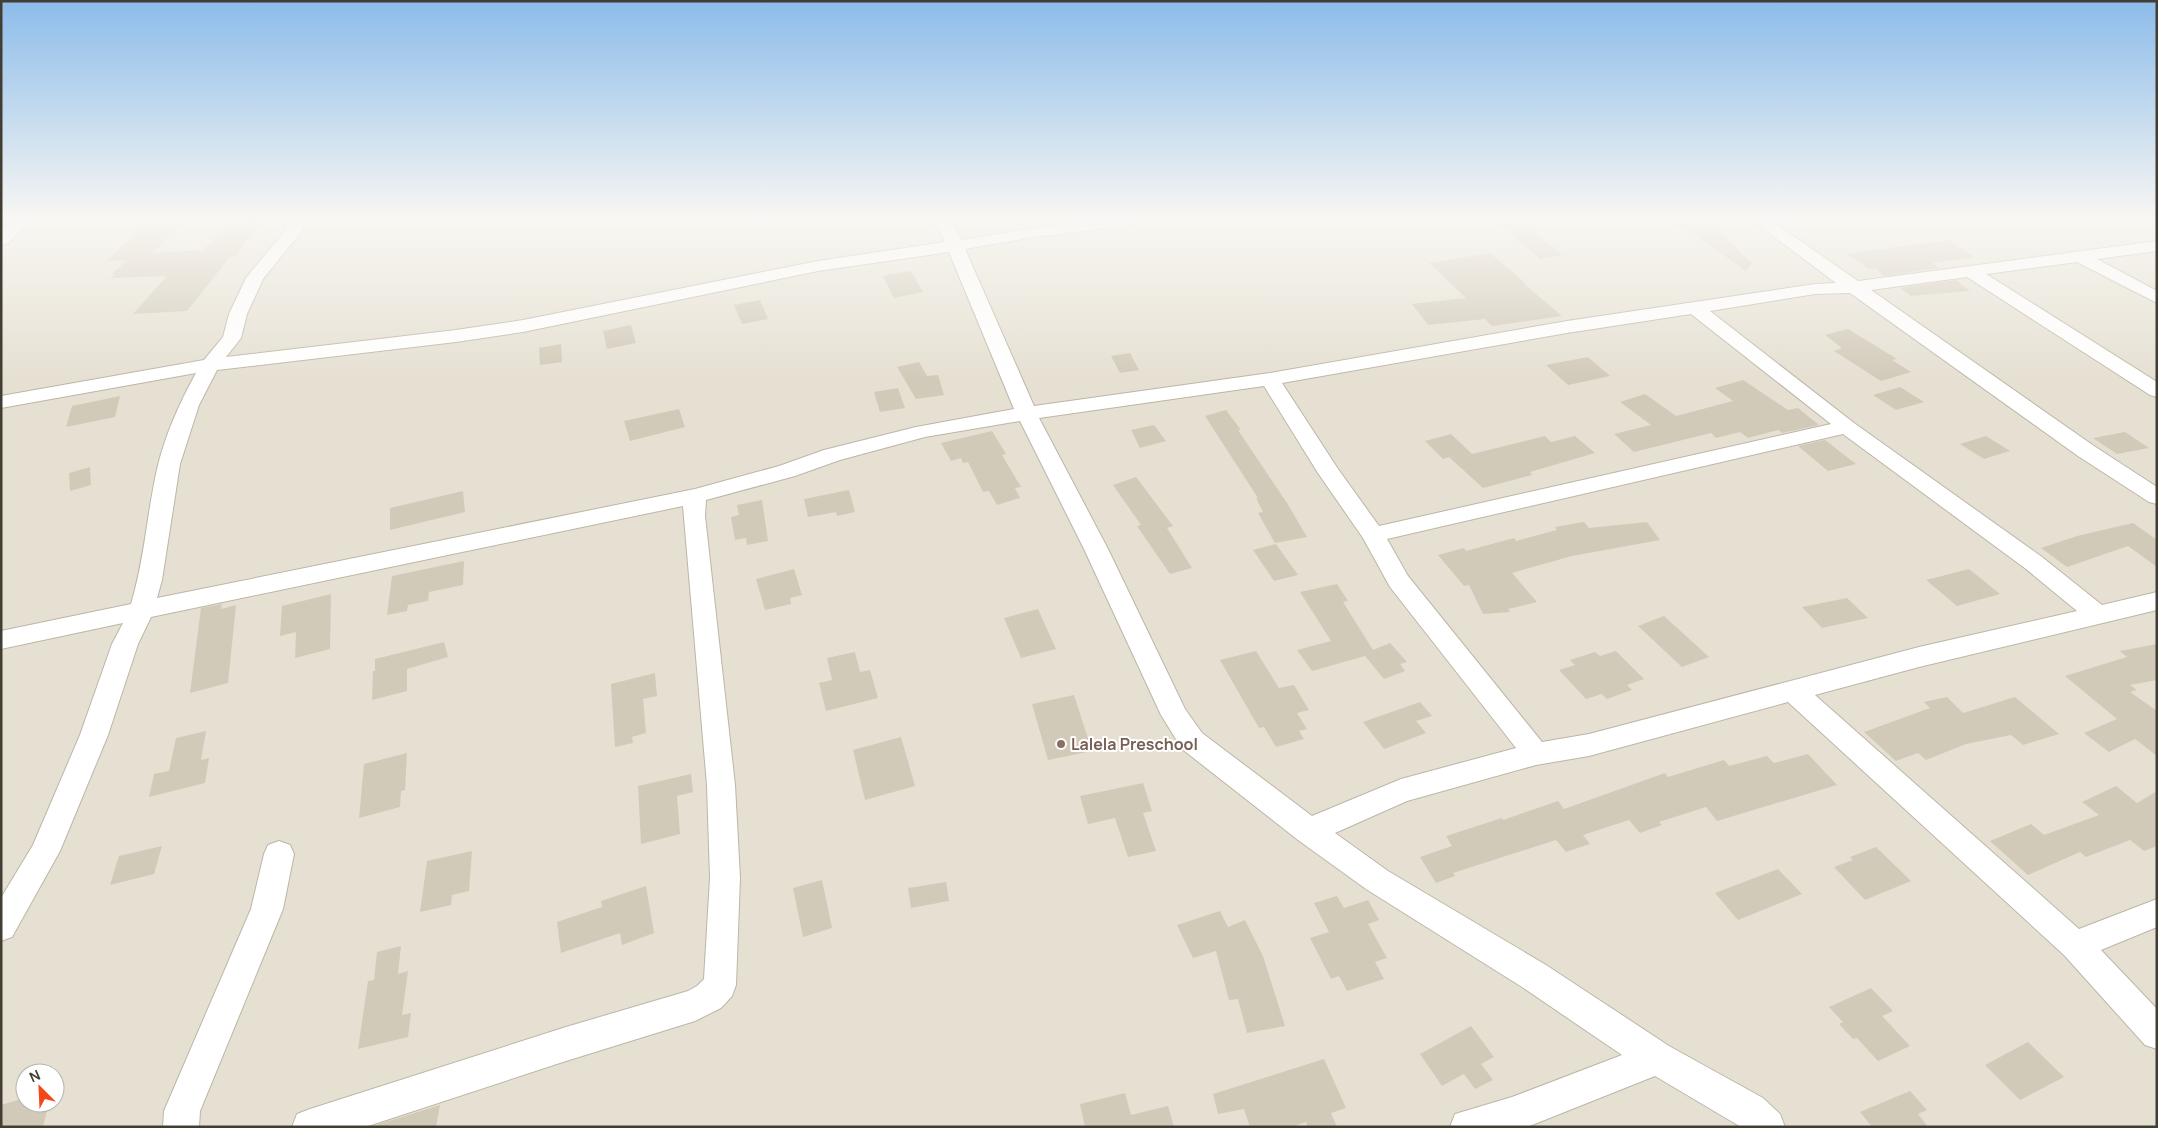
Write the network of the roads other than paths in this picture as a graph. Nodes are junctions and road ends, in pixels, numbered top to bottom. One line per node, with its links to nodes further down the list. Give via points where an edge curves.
1 (259, 274): 11 (street, via 238,314 232,338)
2 (780, 274): 11 (street, via 523,326)
3 (967, 274): 15 (street)
4 (1836, 274): 8 (street)
5 (1950, 274): 8 (street)
6 (1973, 274): 13 (street)
7 (2111, 274): 9 (street)
8 (1855, 287): 10 (street, via 1815,289); 18 (street, via 2086,451)
9 (2157, 298)
10 (1696, 308): 12 (street); 16 (street)
11 (210, 365): 14 (street); 21 (street, via 189,405 170,464 150,580)
12 (1270, 379): 15 (street); 19 (street, via 1329,473)
13 (2157, 391)
14 (1, 402)
15 (1027, 415): 17 (street, via 923,431); 26 (street, via 1096,549 1174,716 1192,741 1218,764)
16 (1847, 426): 19 (street); 22 (street)
17 (695, 496): 21 (street); 34 (street, via 694,516 721,785 726,878 720,985 695,1005)
18 (2157, 496)
19 (1373, 535): 25 (street, via 1399,581)
20 (2157, 601): 22 (street)
21 (141, 611): 23 (street); 29 (street, via 125,644 94,735 46,851)
22 (2099, 616): 24 (street, via 1919,657)
23 (1, 640)
24 (1793, 691): 25 (street, via 1589,745); 30 (street)
25 (1536, 754): 26 (street, via 1401,790)
26 (1308, 831): 32 (street, via 1377,880 1534,976)
27 (279, 854): 33 (street, via 267,909 182,1111)
28 (2157, 913): 30 (street)
29 (1, 926)
30 (2075, 945): 31 (street)
31 (2157, 1033)
32 (1657, 1058): 35 (street, via 1512,1115); 36 (street, via 1750,1111)
33 (181, 1127)
34 (310, 1127)
35 (1468, 1127)
36 (1767, 1127)

